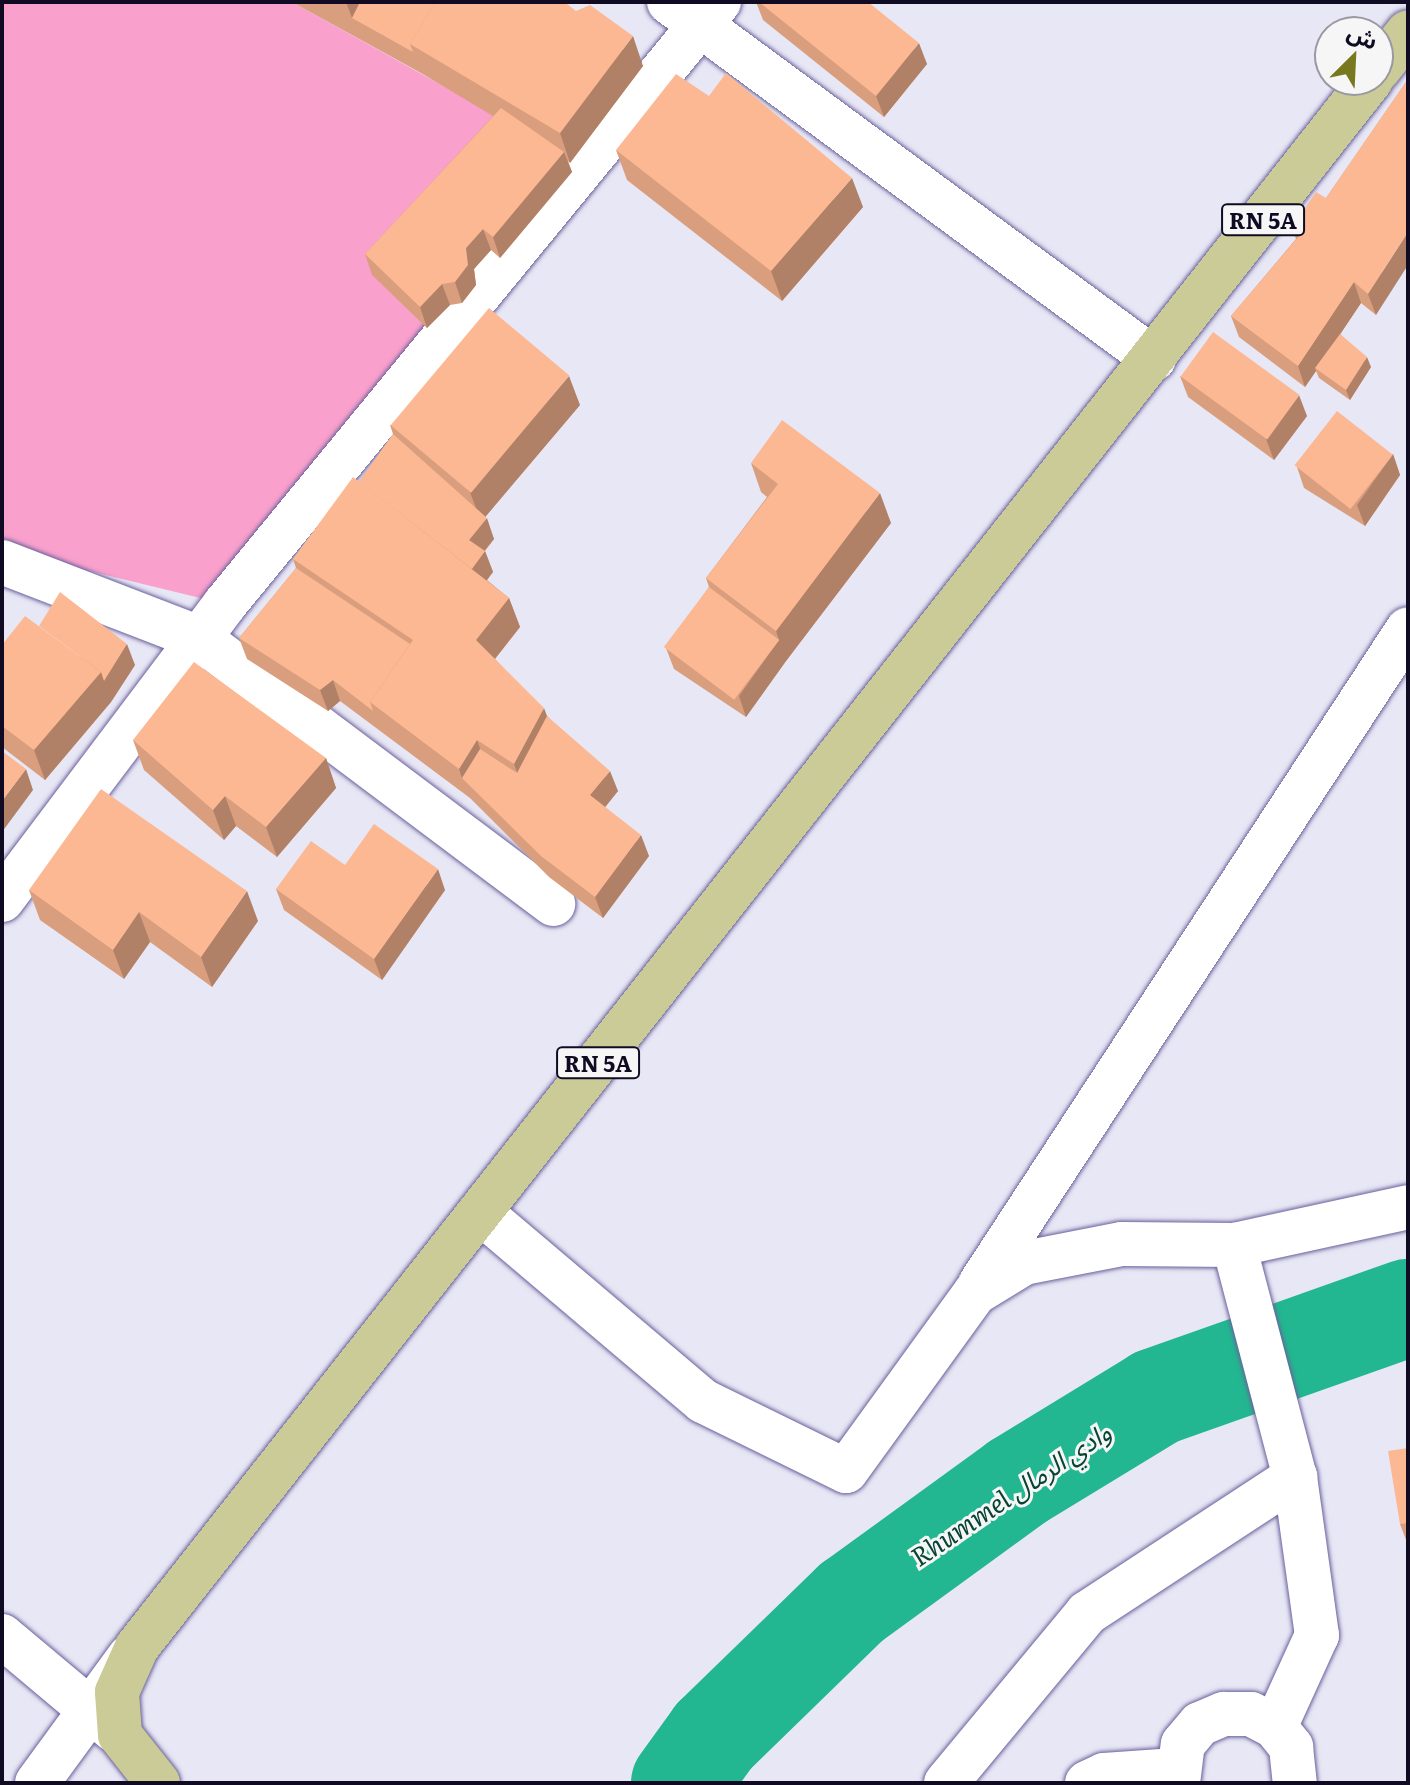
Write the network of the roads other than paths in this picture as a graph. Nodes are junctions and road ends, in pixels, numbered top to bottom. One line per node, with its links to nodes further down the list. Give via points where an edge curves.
1 (696, 9): 5 (street); 8 (street)
2 (1408, 32): 3 (main road)
3 (1394, 50)
4 (1359, 96): 5 (main road, RN 5A)
5 (1154, 359): 12 (main road, RN 5A)
6 (2, 562): 8 (street)
7 (1408, 629): 14 (street)
8 (199, 638): 9 (street); 10 (street)
9 (2, 900)
10 (553, 904)
11 (1408, 1207): 13 (street)
12 (480, 1212): 14 (street, via 703,1401 846,1471); 17 (main road, RN 5A, via 137,1647)
13 (1234, 1245): 14 (street, via 1122,1244 1024,1263); 15 (street)
14 (975, 1293)
15 (1295, 1477): 18 (street, via 1317,1635); 23 (street, via 1087,1613)
16 (2, 1636): 17 (street)
17 (106, 1723): 21 (street); 22 (main road)
18 (1275, 1727): 19 (street, via 1251,1714 1224,1714 1200,1724 1183,1744); 24 (street, via 1291,1747)
19 (1177, 1777): 20 (street)
20 (1098, 1780)
21 (37, 1783)
22 (158, 1783)
23 (946, 1783)
24 (1295, 1783)

